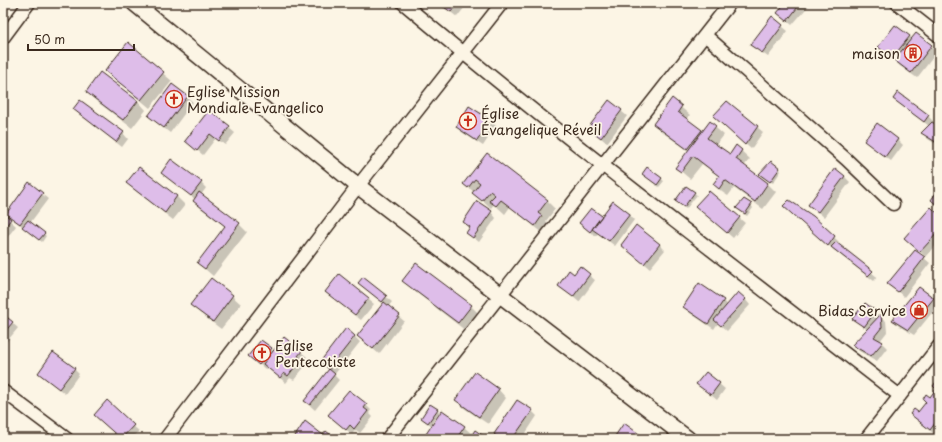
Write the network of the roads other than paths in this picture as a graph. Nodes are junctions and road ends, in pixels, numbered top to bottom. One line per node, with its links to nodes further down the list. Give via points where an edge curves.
1 (29, 3): 9 (street)
2 (134, 3): 12 (street)
3 (402, 3): 10 (street)
4 (502, 3): 10 (street)
5 (730, 3): 7 (street)
6 (897, 3): 8 (street)
7 (705, 35): 11 (street); 13 (street, via 846,159)
8 (939, 36)
9 (3, 38)
10 (462, 53): 11 (street); 12 (street)
11 (602, 165): 14 (street); 17 (street)
12 (358, 186): 14 (street); 19 (street)
13 (893, 204)
14 (500, 294): 20 (street); 21 (street)
15 (939, 346): 17 (street)
16 (3, 391): 18 (street)
17 (900, 396): 22 (street)
18 (67, 439)
19 (165, 439)
20 (386, 439)
21 (688, 439)
22 (866, 439)

